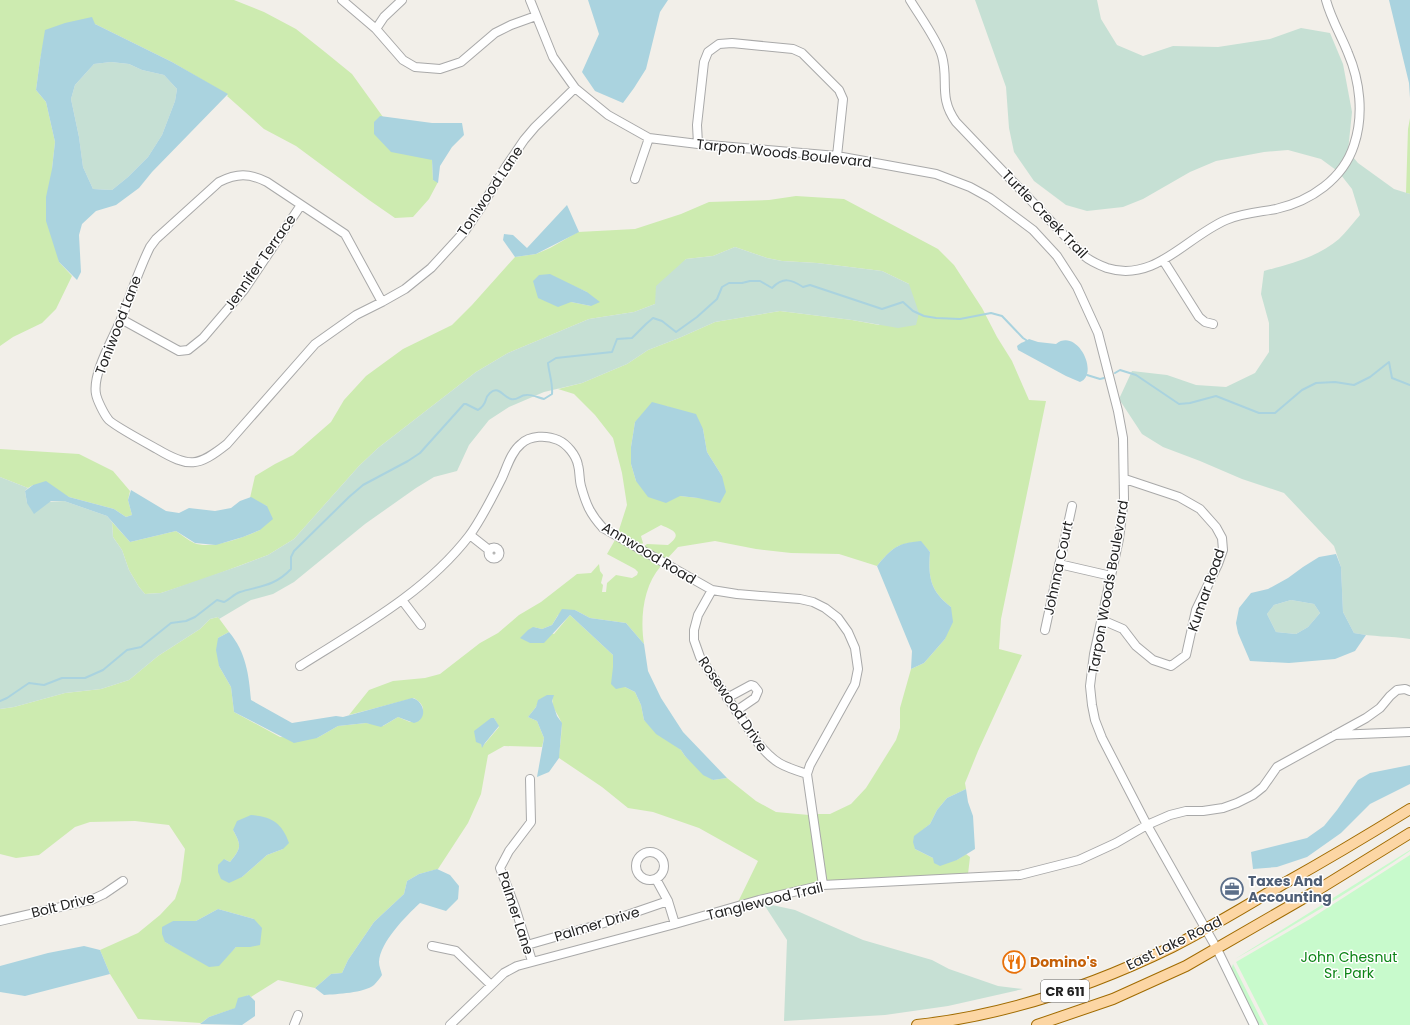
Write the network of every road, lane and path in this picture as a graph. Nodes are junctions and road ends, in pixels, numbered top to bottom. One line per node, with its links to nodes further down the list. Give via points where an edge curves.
1 (342, 0): 7 (street)
2 (402, 0): 7 (street, via 384,17)
3 (530, 0): 6 (street, Tarpon Woods Boulevard)
4 (910, 0): 14 (street, Turtle Creek Trail, via 942,57 946,102 950,114 1041,212 1088,259 1103,266 1127,271 1146,268)
5 (1326, 0): 14 (street, Turtle Creek Trail, via 1353,65 1360,102 1357,134 1344,164 1326,185 1310,197 1289,205 1227,220)
6 (536, 16): 7 (street, via 495,33 462,62 440,69 415,67 403,60); 8 (street, Tarpon Woods Boulevard, via 553,56)
7 (376, 29)
8 (575, 88): 9 (street, Tarpon Woods Boulevard, via 608,116); 15 (street, Toniwood Lane, via 524,140 465,231 431,268 405,289)
9 (649, 138): 10 (street, Tarpon Woods Boulevard); 12 (street)
10 (698, 144): 11 (street, Tarpon Woods Boulevard); 11 (street, via 697,125 704,62 708,52 719,44 732,43 793,49 802,53 839,90 843,99)
11 (837, 156): 18 (street, Tarpon Woods Boulevard, via 936,174 970,187 990,198 1033,230 1057,256 1077,287 1098,333 1118,411 1123,438)
12 (634, 179)
13 (301, 205): 15 (street, Toniwood Lane, via 346,234); 16 (street, Jennifer Terrace, via 244,290 203,338 188,350 179,351); 16 (street, Toniwood Lane, via 268,182 256,177 231,176 219,182 150,247)
14 (1163, 260): 17 (street, via 1200,317 1205,322)
15 (382, 302): 16 (street, Toniwood Lane, via 356,315 315,344 227,444 212,456 188,463 172,458 108,420 96,395 97,379 105,354)
16 (121, 319)
17 (1213, 324)
18 (1125, 478): 23 (street, Tarpon Woods Boulevard, via 1119,539); 26 (street, Kumar Road, via 1179,497 1200,510 1216,527 1222,538 1223,550 1196,610 1186,655 1171,666 1153,660 1136,646 1123,628)
19 (1072, 506): 22 (street, Johnna Court)
20 (470, 535): 21 (street); 24 (street, Annwood Road, via 517,448 521,443 535,437 547,436 559,440 573,452 586,502 592,516 604,528); 25 (street, Annwood Road, via 445,564)
21 (490, 550)
22 (1059, 564): 23 (street); 28 (street, Johnna Court)
23 (1111, 576): 26 (street, Tarpon Woods Boulevard)
24 (712, 590): 31 (street, Rosewood Drive, via 698,615 694,640 700,658); 35 (street, Annwood Road, via 813,602 838,618 848,632 855,648 858,669 856,684)
25 (402, 600): 27 (street); 29 (street, Annwood Road)
26 (1102, 620): 38 (street, Tarpon Woods Boulevard, via 1090,686 1095,720)
27 (421, 625)
28 (1045, 630)
29 (300, 666)
30 (1410, 691): 34 (street, Tanglewood Trail, via 1397,690 1380,708)
31 (728, 698): 32 (street, Rosewood Drive); 32 (street, via 751,685 758,691 755,698)
32 (736, 711): 35 (street, Rosewood Drive, via 772,760)
33 (1410, 732): 34 (street)
34 (1335, 735): 38 (street, Tanglewood Trail, via 1277,767 1263,787 1237,803 1203,811 1186,811)
35 (807, 774): 42 (street)
36 (530, 779): 47 (street, Palmer Lane, via 531,822 509,851 500,868)
37 (1410, 809): 46 (main road, East Lake Road / CR 611)
38 (1147, 825): 42 (street, Tanglewood Trail, via 1079,860 1020,875); 46 (street, Tarpon Woods Boulevard)
39 (1410, 833): 49 (main road, East Lake Road / CR 611)
40 (656, 879): 43 (street)
41 (123, 880): 44 (street, Bolt Drive, via 91,900)
42 (823, 885): 45 (street, Tanglewood Trail)
43 (668, 901): 45 (street); 47 (street, Palmer Drive)
44 (0, 921)
45 (675, 924): 50 (street, Tanglewood Trail)
46 (1206, 930): 49 (street, Tarpon Woods Boulevard); 55 (main road, East Lake Road / CR 611, via 1131,966 1028,1004)
47 (527, 945): 50 (street, Palmer Lane)
48 (432, 946): 51 (street, via 456,951)
49 (1217, 949): 56 (main road, East Lake Road / CR 611, via 1113,999); 57 (street, Tarpon Woods Boulevard)
50 (532, 961): 51 (street, Tanglewood Trail, via 504,973)
51 (491, 985): 54 (street, Tanglewood Trail)
52 (298, 1015): 53 (street)
53 (294, 1025)
54 (450, 1025)
55 (917, 1025)
56 (1037, 1025)
57 (1254, 1025)

